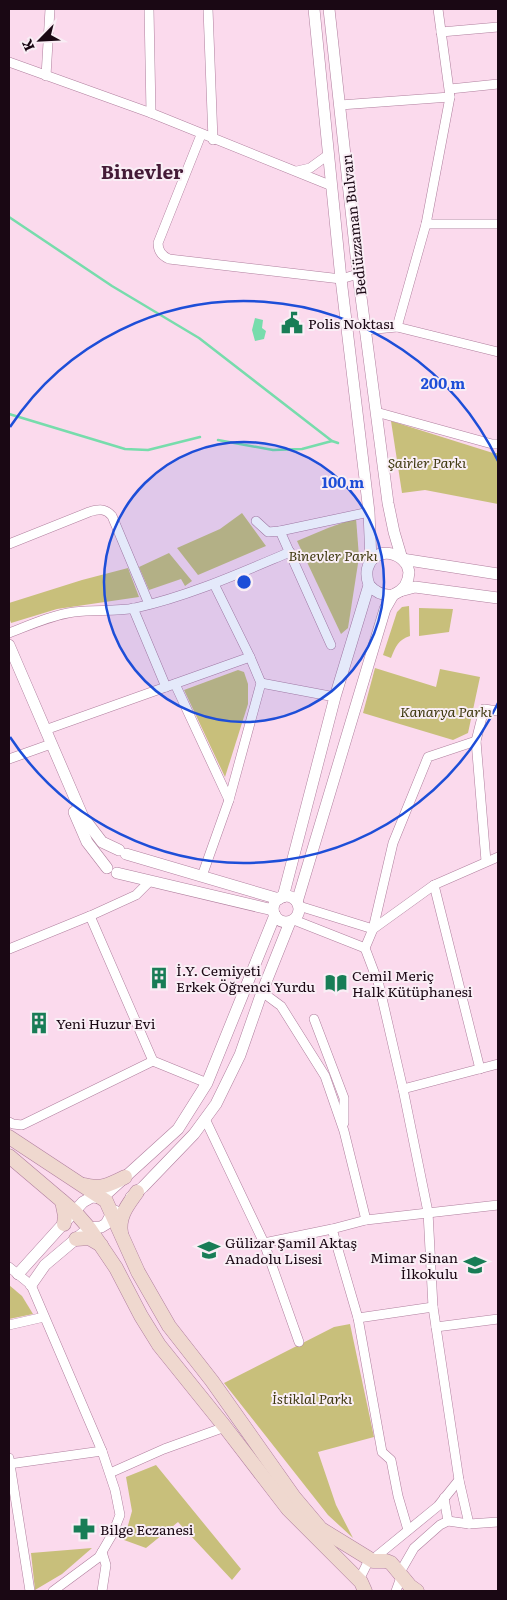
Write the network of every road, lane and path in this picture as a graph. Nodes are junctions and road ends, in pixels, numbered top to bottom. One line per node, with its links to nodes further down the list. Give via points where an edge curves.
1 (50, 9): 10 (street)
2 (149, 9): 14 (street)
3 (208, 9): 16 (street)
4 (314, 9): 17 (street, Bediüzzaman Bulvarı)
5 (329, 9): 13 (street, Bediüzzaman Bulvarı)
6 (438, 9): 8 (street)
7 (498, 27): 8 (street)
8 (441, 32): 12 (street)
9 (9, 62): 10 (street)
10 (46, 76): 14 (street)
11 (498, 84): 12 (street)
12 (450, 93): 13 (street); 20 (street)
13 (340, 104): 22 (street, Bediüzzaman Bulvarı)
14 (151, 113): 15 (street)
15 (201, 135): 16 (street); 23 (street, via 158,243 164,256)
16 (213, 140): 18 (street)
17 (328, 155): 18 (street, via 310,168); 19 (street, Bediüzzaman Bulvarı)
18 (297, 171): 19 (street)
19 (332, 186): 23 (street, Bediüzzaman Bulvarı)
20 (426, 224): 21 (street); 24 (street)
21 (498, 224)
22 (358, 274): 23 (street); 25 (street, Bediüzzaman Bulvarı)
23 (341, 279): 29 (street, Bediüzzaman Bulvarı)
24 (397, 327): 25 (street); 26 (street)
25 (365, 330): 27 (street, Bediüzzaman Bulvarı)
26 (498, 352)
27 (376, 412): 28 (street); 34 (street, Bediüzzaman Bulvarı, via 388,503)
28 (498, 444)
29 (369, 512): 31 (street); 35 (street, Bediüzzaman Bulvarı)
30 (256, 521): 31 (street, via 268,532)
31 (280, 531): 33 (street)
32 (9, 544): 41 (street, via 89,512 105,510 112,516)
33 (290, 552): 37 (street); 45 (street)
34 (402, 559): 35 (street, via 389,553); 36 (street); 39 (street, via 408,580)
35 (371, 561): 38 (street, via 366,573)
36 (498, 574)
37 (214, 584): 41 (street); 46 (street)
38 (369, 585): 39 (street, via 379,594); 49 (street)
39 (397, 593): 40 (street, via 415,587); 65 (street, via 385,609)
40 (498, 598)
41 (150, 604): 42 (street)
42 (133, 608): 43 (street, via 70,613); 48 (street)
43 (9, 633)
44 (9, 645): 51 (street)
45 (331, 645)
46 (250, 657): 47 (street); 48 (street)
47 (261, 683): 49 (street); 56 (street)
48 (171, 685): 51 (street); 56 (street)
49 (336, 697): 64 (street)
50 (498, 711): 52 (street, via 484,709)
51 (45, 730): 53 (street)
52 (476, 741): 59 (street); 69 (street, via 428,758 392,843)
53 (51, 744): 54 (street); 55 (street)
54 (58, 758): 57 (street, via 83,817 102,842); 60 (street, via 65,790 87,842)
55 (9, 759)
56 (229, 800): 61 (street)
57 (122, 852): 60 (street, via 129,861 127,868); 60 (street, via 112,851 106,856 106,864); 61 (street)
58 (498, 857): 59 (street)
59 (486, 861): 63 (street)
60 (112, 870): 62 (street)
61 (202, 876): 64 (street)
62 (150, 881): 66 (street); 67 (street, via 136,895)
63 (434, 885): 69 (street); 76 (street)
64 (281, 898): 65 (street, via 291,897); 66 (street, via 274,906)
65 (298, 904): 68 (street, via 298,914); 69 (street)
66 (274, 913): 68 (street, via 281,921); 77 (street)
67 (90, 916): 71 (street); 74 (street)
68 (292, 921): 70 (street); 72 (street)
69 (373, 929): 70 (street)
70 (364, 948): 78 (street, via 379,985)
71 (9, 949)
72 (262, 992): 79 (street, via 240,1056); 81 (street, via 281,1006 325,1076)
73 (314, 1019): 81 (street, via 344,1098)
74 (153, 1061): 77 (street); 80 (street, via 22,1125)
75 (498, 1064): 76 (street)
76 (480, 1069): 78 (street)
77 (208, 1083): 84 (street, via 178,1129)
78 (403, 1089): 91 (street)
79 (206, 1121): 86 (street); 99 (street)
80 (9, 1122)
81 (344, 1131): 93 (street)
82 (9, 1137): 85 (main road)
83 (9, 1156): 88 (main road)
84 (125, 1177): 85 (main road, via 94,1188); 87 (street)
85 (78, 1183): 87 (main road)
86 (137, 1192): 92 (street); 97 (main road, via 123,1212)
87 (102, 1198): 90 (street, via 87,1198); 92 (main road, via 109,1205)
88 (62, 1201): 90 (main road); 94 (main road)
89 (498, 1205): 91 (street)
90 (75, 1212): 94 (street); 95 (main road)
91 (428, 1212): 93 (street); 103 (street)
92 (111, 1215): 95 (street, via 101,1227); 97 (main road)
93 (366, 1220): 96 (street)
94 (64, 1224): 101 (street)
95 (89, 1228): 98 (street); 100 (main road)
96 (332, 1229): 99 (street); 105 (street)
97 (121, 1237): 121 (main road, via 169,1326 294,1497 321,1529)
98 (76, 1239): 100 (main road, via 89,1238); 102 (street, via 45,1265)
99 (264, 1243): 109 (street)
100 (102, 1245): 110 (main road, via 159,1345)
101 (13, 1270): 102 (street)
102 (31, 1285): 104 (street)
103 (432, 1307): 105 (street); 108 (street)
104 (44, 1317): 107 (street); 111 (street)
105 (358, 1318): 119 (street, via 382,1452 391,1460)
106 (498, 1319): 108 (street)
107 (9, 1325)
108 (436, 1327): 114 (street)
109 (299, 1342)
110 (225, 1427): 113 (street); 123 (main road, via 288,1509)
111 (102, 1451): 112 (street); 113 (street)
112 (9, 1462): 124 (street)
113 (110, 1473): 120 (street, via 120,1515)
114 (459, 1480): 115 (street); 118 (street)
115 (444, 1498): 116 (street); 119 (street)
116 (448, 1521): 118 (street); 122 (street, via 414,1548)
117 (498, 1522): 118 (street)
118 (469, 1524)
119 (408, 1530): 121 (street)
120 (102, 1552): 125 (street); 126 (street, via 106,1565)
121 (373, 1561): 122 (main road, via 386,1560); 123 (street, via 363,1569)
122 (399, 1574): 127 (street); 128 (main road)
123 (363, 1587)
124 (30, 1591)
125 (53, 1591)
126 (102, 1591)
127 (396, 1591)
128 (417, 1591)

